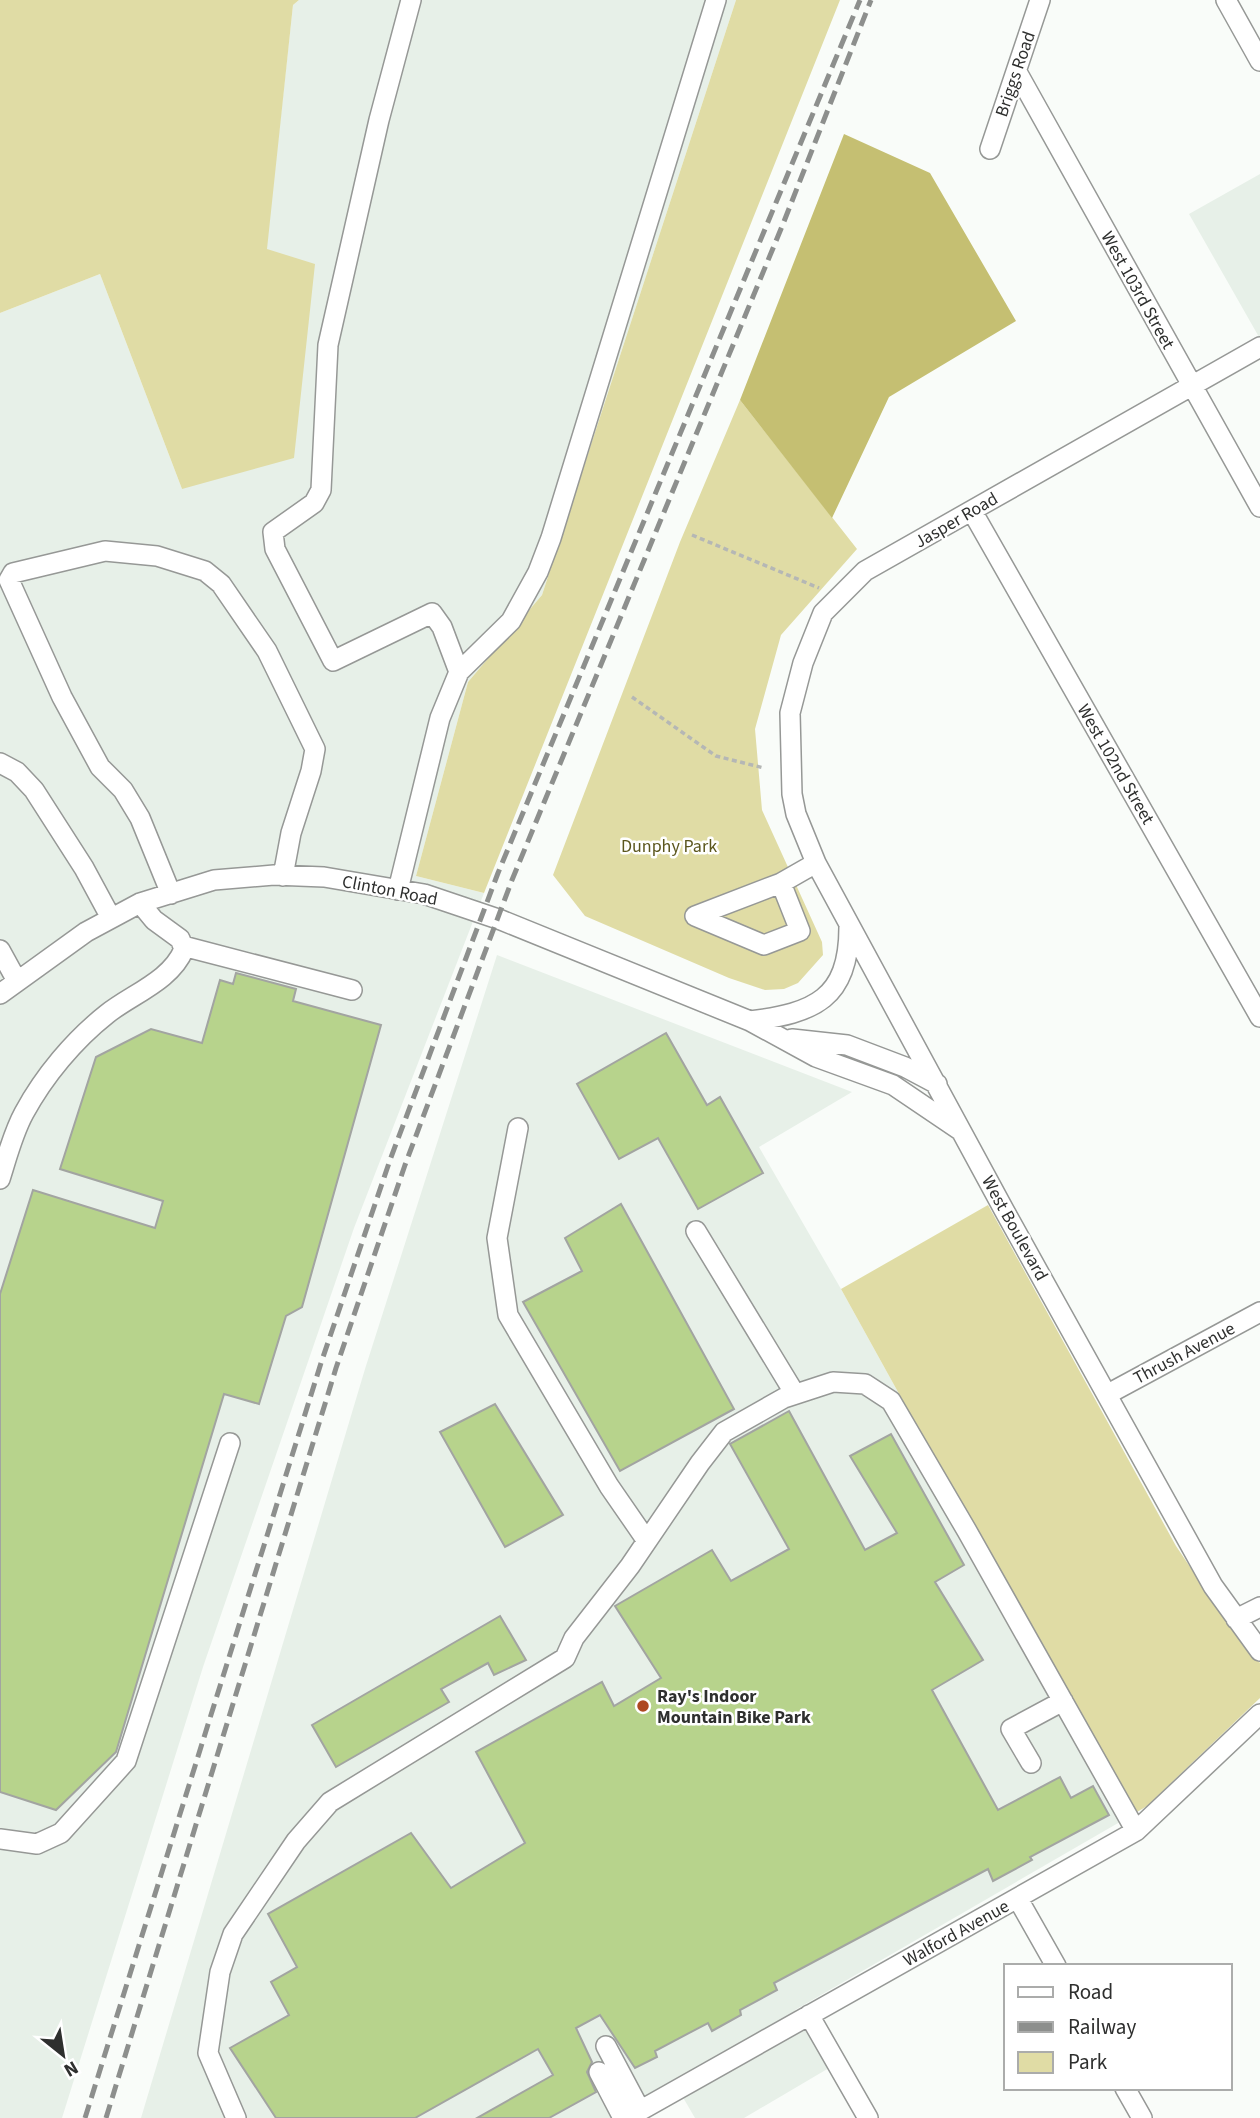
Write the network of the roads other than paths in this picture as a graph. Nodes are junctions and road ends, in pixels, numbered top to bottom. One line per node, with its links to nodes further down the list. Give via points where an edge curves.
1 (411, 0): 12 (street, via 328,345 321,490 314,503 273,532 275,549 333,661 432,613)
2 (716, 0): 12 (street, via 538,572 511,621)
3 (1040, 0): 6 (street, Briggs Road)
4 (1226, 0): 5 (street)
5 (1260, 61)
6 (1017, 72): 7 (street, Briggs Road); 9 (street, West 103rd Street)
7 (990, 149)
8 (1260, 347): 9 (street, Jasper Road)
9 (1191, 384): 10 (street, West 103rd Street); 11 (street, Jasper Road)
10 (1260, 507)
11 (972, 511): 14 (street, Jasper Road, via 864,571 823,613 790,713); 28 (street, West 102nd Street)
12 (459, 672): 18 (street, via 440,718)
13 (0, 763): 21 (street, via 17,772 34,790)
14 (792, 794): 15 (street, West Boulevard)
15 (816, 863): 17 (street); 22 (street, West Boulevard)
16 (283, 876): 18 (street, Clinton Road, via 324,877); 19 (street, Clinton Road, via 214,880); 19 (street, via 315,750 267,651 221,584 205,572 157,556 105,551 13,573 9,580 62,697 100,767 123,790 139,818)
17 (781, 883): 17 (street, via 757,893 695,916 764,945 800,931)
18 (398, 890): 29 (street, Clinton Road, via 501,920)
19 (171, 894): 20 (street, Clinton Road)
20 (140, 903): 21 (street, Clinton Road); 23 (street)
21 (111, 918): 25 (street, Clinton Road)
22 (849, 922): 29 (street, via 849,951 835,986 804,1011); 32 (street, West Boulevard)
23 (183, 946): 26 (street); 36 (street, via 173,968 90,1029 41,1085 23,1114)
24 (0, 950): 25 (street)
25 (17, 981): 27 (street, Clinton Road)
26 (352, 990)
27 (0, 995)
28 (1260, 1017)
29 (750, 1021): 30 (street, Clinton Road)
30 (785, 1038): 31 (street, Clinton Road, via 847,1045); 33 (street, Clinton Road, via 816,1057)
31 (905, 1067): 32 (street, Clinton Road); 33 (street)
32 (937, 1084): 35 (street, West Boulevard)
33 (893, 1085): 35 (street, Clinton Road)
34 (518, 1128): 42 (street, via 497,1238 508,1315 609,1486)
35 (962, 1131): 40 (street, West Boulevard)
36 (0, 1179)
37 (696, 1231): 39 (street)
38 (1260, 1312): 40 (street, Thrush Avenue)
39 (795, 1394): 42 (street, via 724,1432); 46 (street, via 847,1381 865,1384 891,1401)
40 (1108, 1394): 44 (street, West Boulevard, via 1213,1586)
41 (230, 1443): 50 (street, via 126,1761 61,1833 37,1844)
42 (647, 1541): 58 (street, via 574,1638 565,1658 330,1802 296,1841 233,1934 220,1972 208,2053)
43 (1260, 1606): 44 (street)
44 (1236, 1619): 45 (street, West Boulevard)
45 (1260, 1651)
46 (1063, 1701): 48 (street, via 1011,1729); 49 (street)
47 (1260, 1714): 49 (street, Walford Avenue)
48 (1031, 1763)
49 (1136, 1831): 51 (street, Walford Avenue)
50 (0, 1839)
51 (1018, 1899): 52 (street); 53 (street, Walford Avenue)
52 (1055, 1964)
53 (809, 2015): 57 (street, Walford Avenue); 59 (street)
54 (606, 2046): 57 (street)
55 (599, 2072): 57 (street)
56 (1126, 2090): 60 (street)
57 (630, 2116)
58 (236, 2118)
59 (868, 2118)
60 (1142, 2118)

